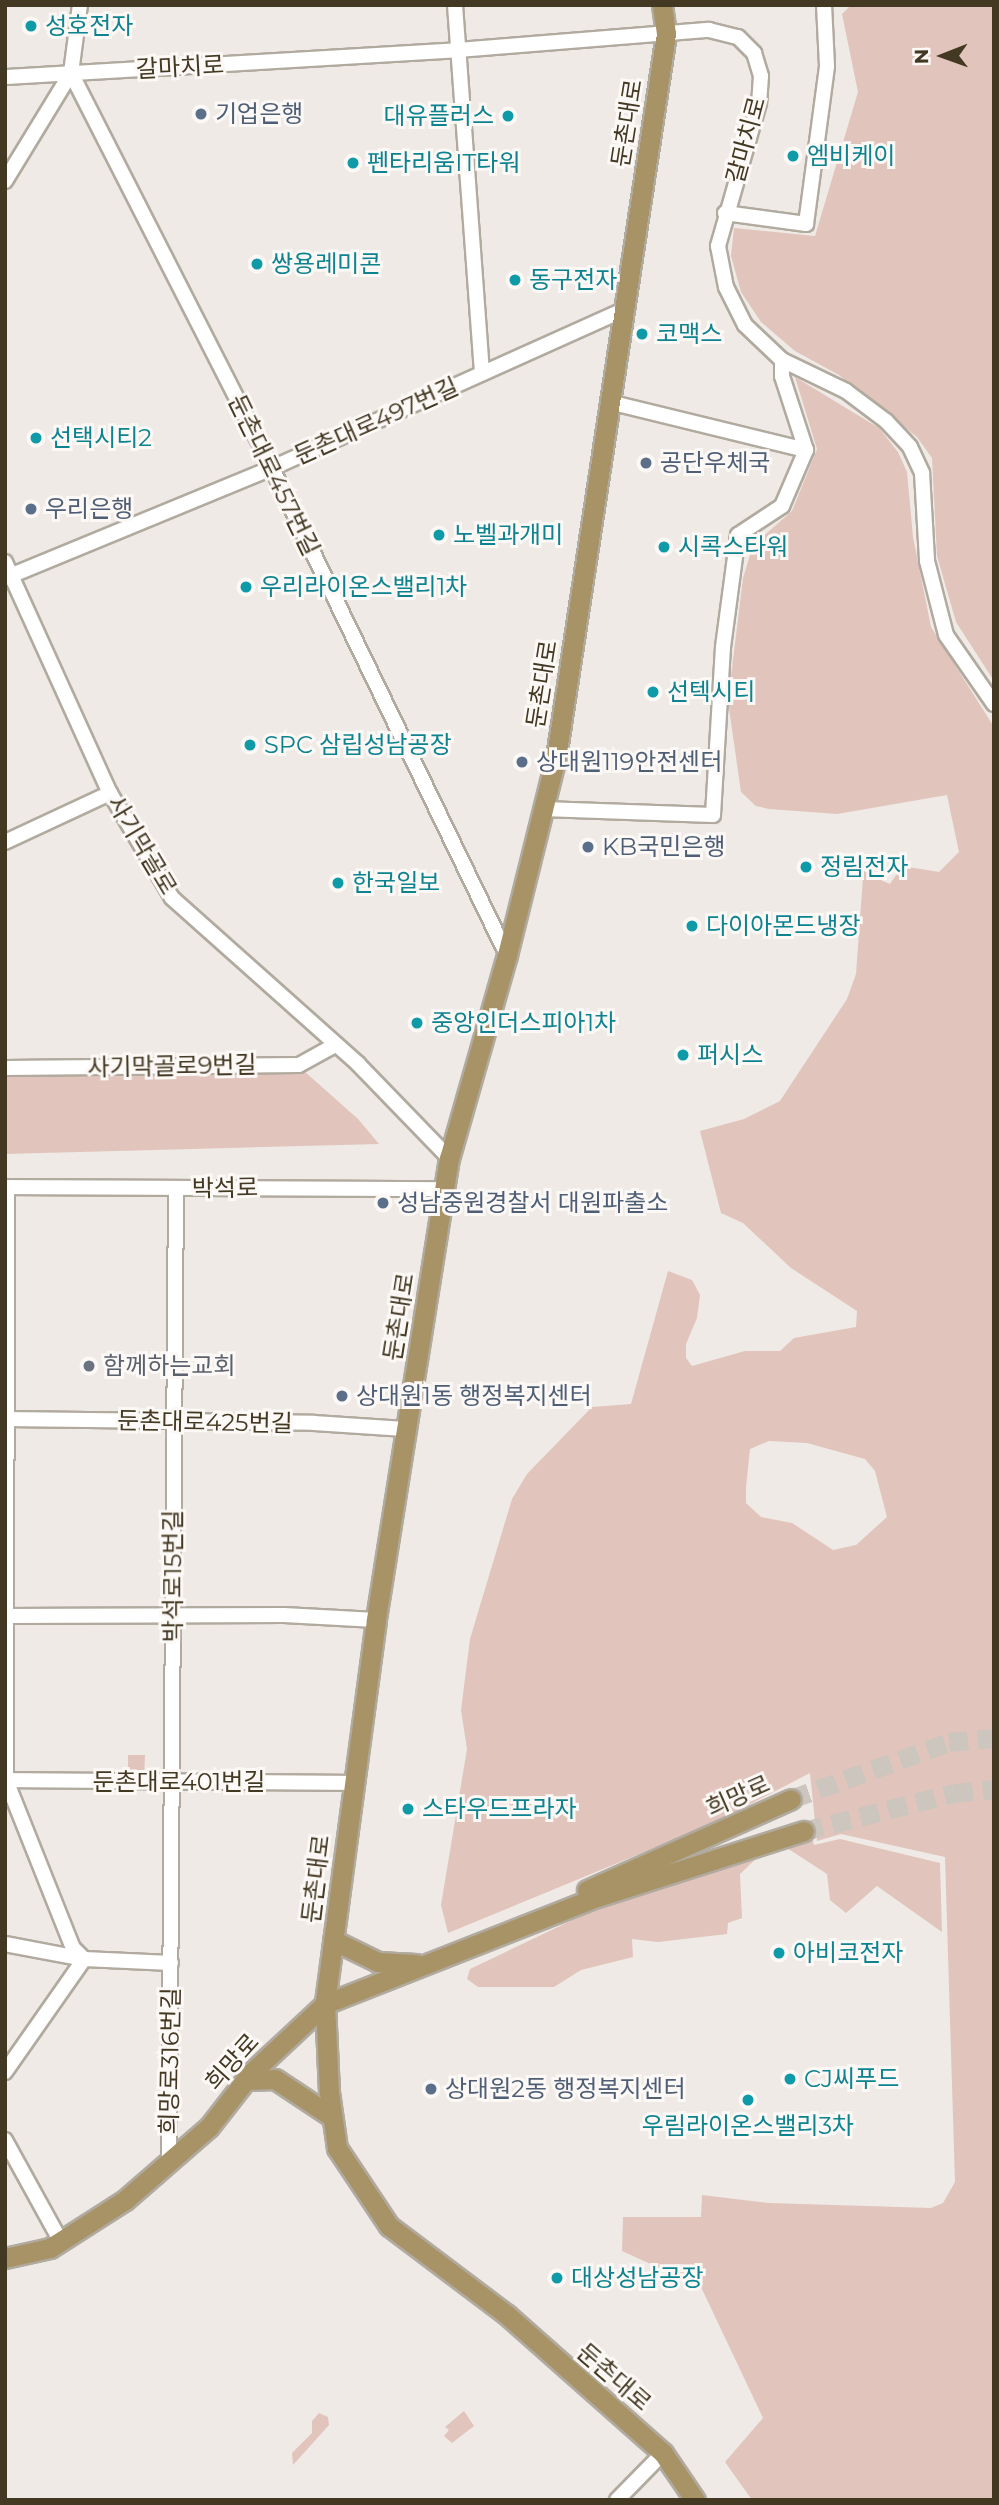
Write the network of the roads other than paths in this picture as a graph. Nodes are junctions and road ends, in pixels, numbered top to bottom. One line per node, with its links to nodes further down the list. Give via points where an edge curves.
1 (80, 5): 7 (street)
2 (455, 5): 6 (street)
3 (662, 5): 5 (main road, 둔촌대로)
4 (824, 5): 10 (street, via 827,66 806,224)
5 (666, 34): 6 (street, 갈마치로); 10 (street, 갈마치로, via 709,30 738,37 754,53 761,76 759,103); 11 (main road, 둔촌대로)
6 (458, 50): 7 (street, 갈마치로); 13 (street)
7 (71, 73): 8 (street, 갈마치로); 9 (street); 16 (street, 둔촌대로457번길)
8 (5, 77)
9 (5, 181)
10 (725, 213): 12 (street, 갈마치로, via 718,246 726,287 745,325)
11 (622, 311): 13 (street, 둔촌대로497번길); 14 (main road, 둔촌대로)
12 (782, 360): 15 (street, via 782,376); 18 (street, 갈마치로, via 846,391 886,421 910,447 922,473 926,561 946,635)
13 (482, 373): 16 (street, 둔촌대로497번길)
14 (609, 402): 15 (street); 20 (main road, 둔촌대로, via 556,757)
15 (806, 450): 20 (street, via 782,506 738,536 723,648 713,815)
16 (272, 468): 17 (street, 둔촌대로497번길); 22 (street, 둔촌대로457번길)
17 (7, 572): 19 (street, 사기막골로)
18 (994, 704)
19 (110, 793): 21 (street); 23 (street, 사기막골로, via 172,898)
20 (543, 809): 22 (main road, 둔촌대로)
21 (5, 842)
22 (507, 955): 25 (main road, 둔촌대로)
23 (333, 1046): 24 (street, 사기막골로9번길, via 299,1065); 25 (street, 사기막골로, via 358,1064)
24 (5, 1068)
25 (449, 1158): 28 (main road, 둔촌대로)
26 (6, 1187): 27 (street, 박석로); 29 (street)
27 (176, 1189): 28 (street, 박석로); 30 (street, 박석로15번길)
28 (444, 1189): 31 (main road, 둔촌대로)
29 (6, 1420): 30 (street, 둔촌대로425번길); 32 (street)
30 (174, 1421): 31 (street, 둔촌대로425번길); 33 (street, 박석로15번길)
31 (405, 1429): 34 (main road, 둔촌대로)
32 (6, 1616): 33 (street); 35 (street)
33 (173, 1616): 34 (street); 36 (street, 박석로15번길)
34 (376, 1620): 37 (main road, 둔촌대로)
35 (6, 1780): 36 (street, 둔촌대로401번길); 43 (street, via 73,1948)
36 (172, 1783): 37 (street, 둔촌대로401번길); 44 (street, 박석로15번길)
37 (354, 1783): 41 (main road, 둔촌대로)
38 (791, 1799): 40 (main road, 희망로, via 587,1889)
39 (804, 1831): 40 (main road, 희망로, via 597,1897)
40 (516, 1930): 45 (main road, 희망로)
41 (333, 1940): 45 (main road, via 378,1962); 46 (main road, 둔촌대로)
42 (5, 1944): 43 (street)
43 (84, 1959): 44 (street); 47 (street)
44 (171, 1964): 51 (street, 희망로316번길)
45 (424, 1966): 46 (main road, 희망로)
46 (325, 2004): 48 (main road, 희망로); 49 (main road, 둔촌대로)
47 (5, 2072)
48 (246, 2080): 49 (main road, via 275,2079); 51 (main road, 희망로, via 209,2127)
49 (331, 2116): 54 (main road, 둔촌대로, via 337,2148 389,2226 507,2315)
50 (5, 2140): 52 (street)
51 (169, 2159): 52 (main road, 희망로, via 125,2200)
52 (61, 2242): 53 (main road, 희망로)
53 (5, 2258)
54 (663, 2453): 55 (street); 56 (main road, 둔촌대로)
55 (617, 2500)
56 (695, 2500)

